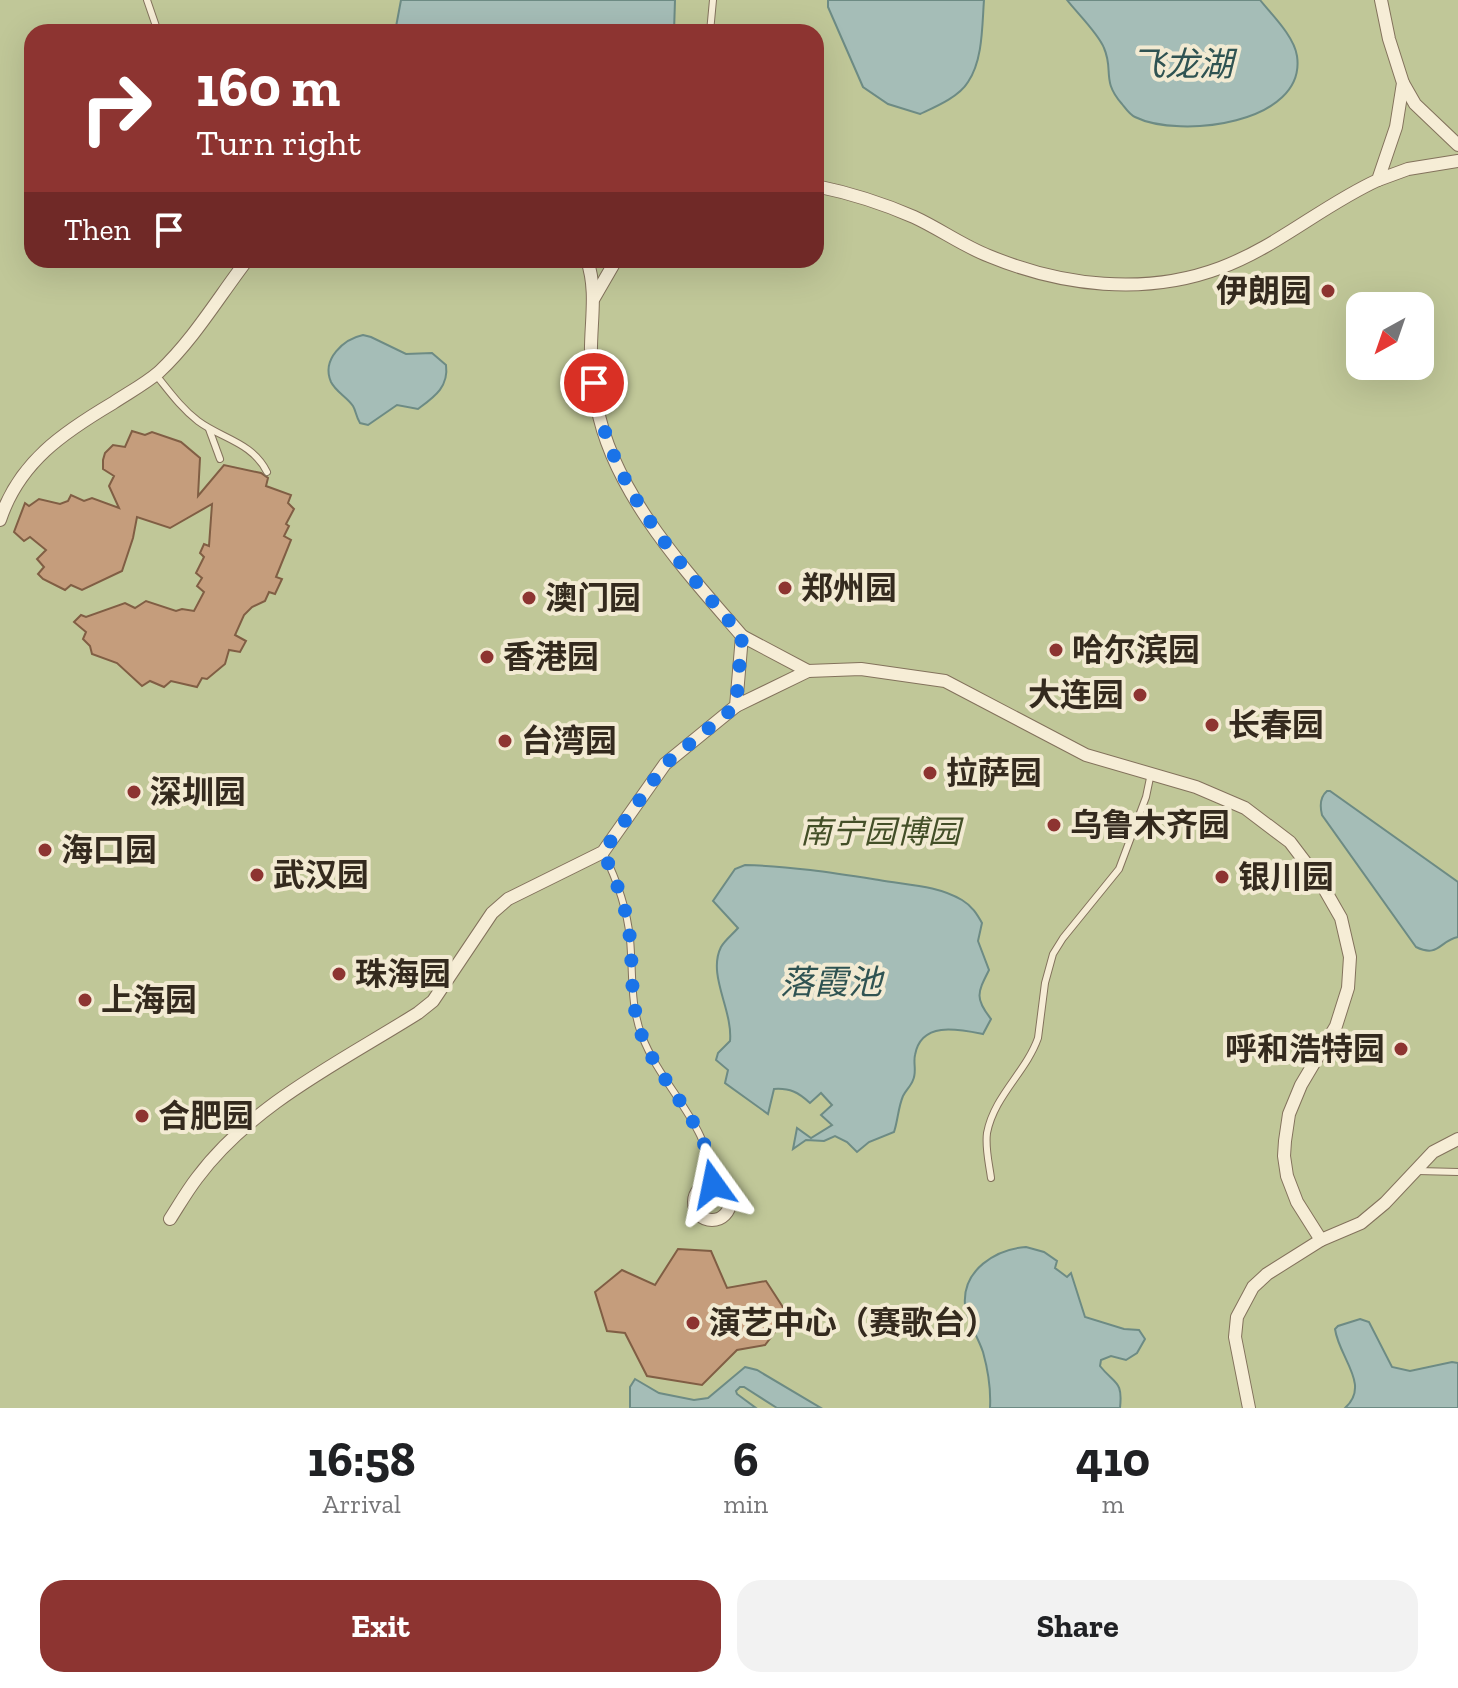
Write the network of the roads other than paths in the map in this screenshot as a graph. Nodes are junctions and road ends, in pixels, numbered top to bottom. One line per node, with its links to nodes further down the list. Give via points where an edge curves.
1 (147, 0): 4 (lane)
2 (713, 0): 5 (lane)
3 (1381, 0): 6 (street)
4 (155, 24)
5 (711, 24)
6 (1403, 83): 7 (street, via 1415,104); 9 (street, via 1396,127)
7 (1458, 145)
8 (1458, 161): 9 (street)
9 (1378, 180): 10 (street, via 1288,236 1221,268 1145,285 1052,277 989,256 878,202)
10 (824, 188)
11 (241, 268): 15 (street, via 194,334)
12 (588, 268): 14 (street)
13 (611, 268): 14 (street)
14 (594, 298): 20 (street, via 591,358 597,408 616,463 650,524)
15 (156, 375): 16 (lane); 19 (street, via 49,445 22,478)
16 (209, 429): 17 (lane); 18 (lane, via 251,452)
17 (220, 459)
18 (267, 472)
19 (0, 520)
20 (742, 636): 21 (street); 22 (street)
21 (808, 671): 22 (street); 23 (street, via 861,669 945,681 1086,755)
22 (736, 706): 24 (street, via 665,764)
23 (1151, 773): 28 (lane, via 1119,869 1063,938 1049,966 1035,1048 1001,1098 987,1132); 31 (street, via 1245,808 1290,842 1341,918 1350,957 1348,988 1336,1026 1289,1114 1284,1156 1297,1202)
24 (603, 852): 29 (lane, via 621,893 642,1036 675,1098 699,1129); 30 (street, via 508,899 492,913 433,1001 282,1098 240,1132 198,1176)
25 (1458, 1139): 26 (street, via 1433,1152)
26 (1415, 1171): 27 (lane); 31 (street, via 1361,1223)
27 (1458, 1172)
28 (991, 1178)
29 (713, 1184)
30 (170, 1219)
31 (1321, 1240): 32 (street, via 1267,1274 1242,1303 1235,1337)
32 (1249, 1408)

